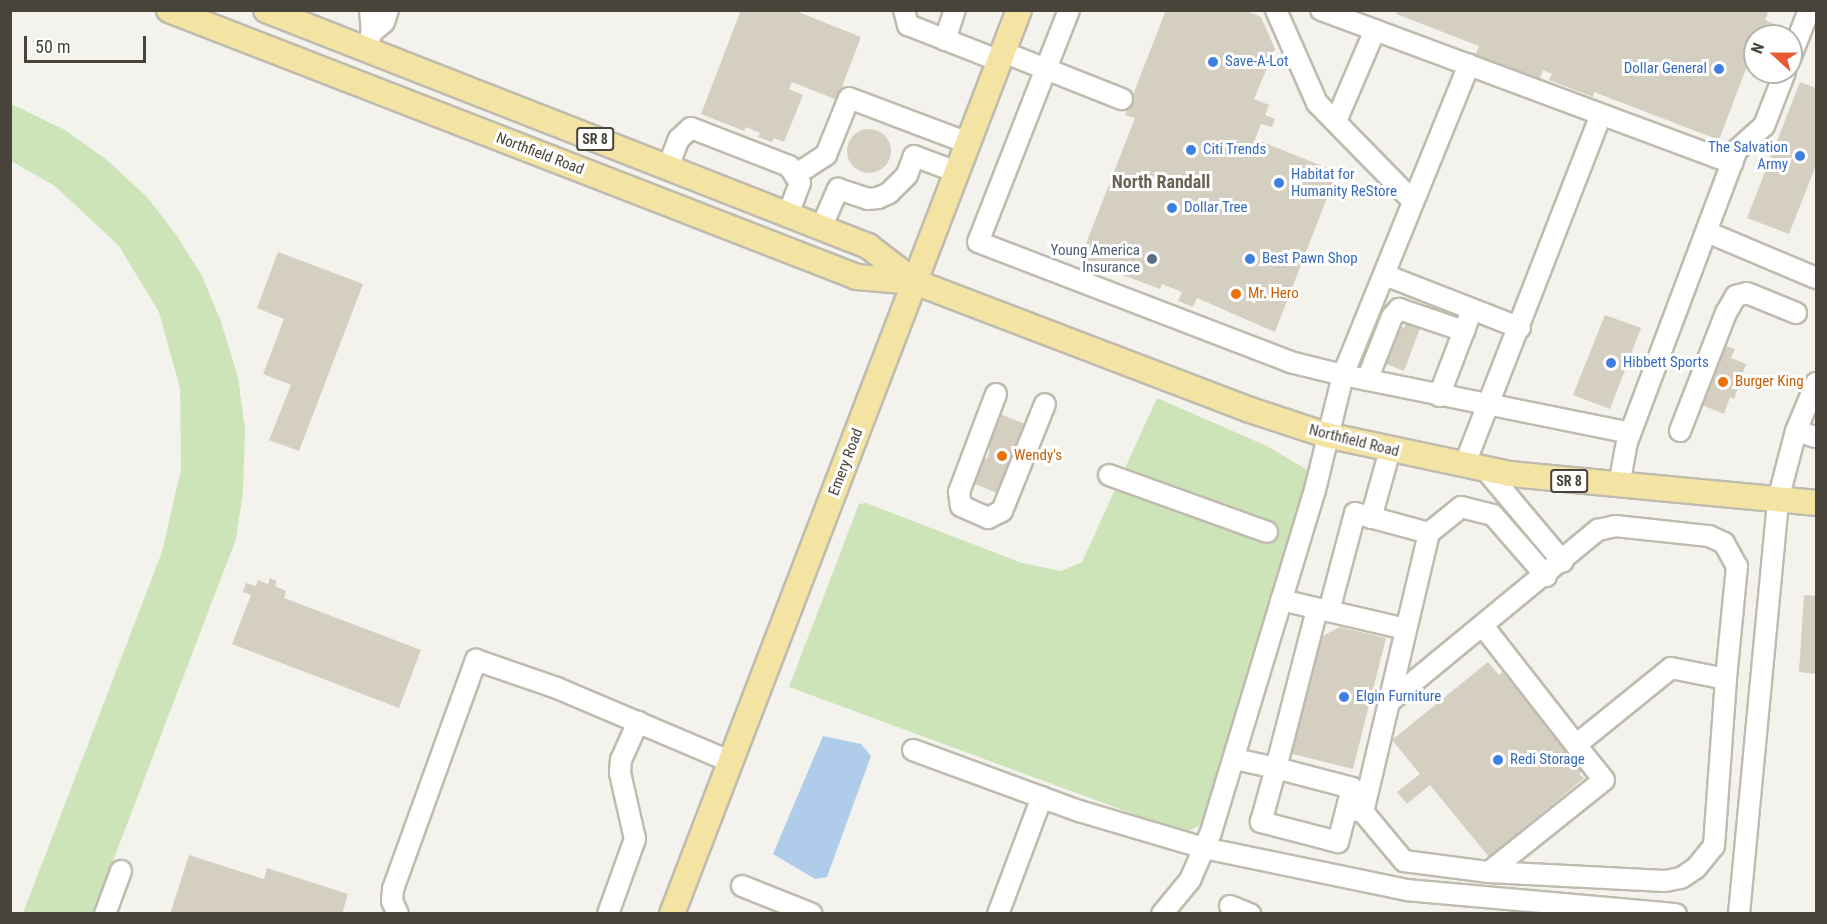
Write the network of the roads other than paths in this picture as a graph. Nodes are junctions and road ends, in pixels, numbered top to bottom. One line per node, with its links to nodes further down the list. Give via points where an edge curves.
1 (169, 10): 19 (main road, Northfield Road / SR 8)
2 (266, 10): 15 (main road, Northfield Road / SR 8)
3 (370, 10): 15 (lane)
4 (388, 10): 15 (lane)
5 (904, 10): 14 (lane, via 908,25)
6 (956, 10): 14 (lane)
7 (1019, 10): 16 (main road, Emery Road)
8 (1069, 10): 18 (lane)
9 (1276, 10): 23 (lane, via 1305,82 1317,103)
10 (1321, 10): 13 (lane)
11 (1809, 10): 12 (lane)
12 (1803, 25)
13 (1375, 30): 17 (lane); 23 (lane)
14 (945, 40): 16 (lane)
15 (369, 41): 19 (main road); 26 (main road, Northfield Road / SR 8)
16 (1002, 56): 18 (lane); 24 (main road, Emery Road)
17 (1469, 65): 22 (lane); 30 (lane)
18 (1047, 68): 21 (lane); 41 (lane, via 978,242 1268,355)
19 (354, 82): 29 (main road, Northfield Road / SR 8)
20 (1780, 84): 25 (lane, via 1764,126 1737,150)
21 (1122, 99)
22 (1601, 115): 25 (lane); 39 (lane)
23 (1336, 121): 30 (lane)
24 (968, 143): 27 (main road, Emery Road); 28 (lane, via 849,98 826,155)
25 (1732, 164): 33 (lane)
26 (664, 165): 28 (lane, via 679,139 691,128 789,166); 29 (main road); 31 (main road, Northfield Road / SR 8)
27 (957, 172): 32 (lane, via 914,156 907,175 878,198 868,199 838,189); 36 (main road, Emery Road)
28 (795, 175): 31 (lane, via 800,183)
29 (647, 195): 36 (main road, Northfield Road / SR 8, via 857,277)
30 (1413, 201): 34 (lane)
31 (788, 214): 32 (main road, Northfield Road / SR 8)
32 (821, 228): 36 (main road, Northfield Road / SR 8, via 868,246)
33 (1707, 232): 35 (lane); 50 (lane)
34 (1385, 275): 37 (lane); 41 (lane)
35 (1816, 278)
36 (915, 282): 51 (main road, Northfield Road / SR 8, via 1230,403); 74 (main road, Emery Road)
37 (1472, 310): 39 (lane); 40 (lane)
38 (1796, 313): 48 (lane, via 1747,293 1736,296)
39 (1520, 328): 47 (lane)
40 (1464, 331): 42 (lane, via 1399,309 1392,316); 45 (lane)
41 (1343, 375): 42 (lane); 51 (lane)
42 (1367, 380): 45 (lane)
43 (1816, 383): 49 (lane)
44 (996, 394): 46 (lane, via 958,492 961,506 988,518 1002,511)
45 (1438, 396): 47 (lane)
46 (1045, 404)
47 (1489, 406): 50 (lane); 54 (lane)
48 (1680, 431)
49 (1796, 431): 52 (lane); 57 (lane)
50 (1630, 433): 56 (lane)
51 (1326, 435): 53 (main road, Northfield Road / SR 8); 64 (lane, via 1315,490)
52 (1816, 437)
53 (1390, 450): 54 (main road, Northfield Road / SR 8); 59 (lane)
54 (1475, 468): 56 (main road, Northfield Road / SR 8); 62 (lane)
55 (1109, 475): 60 (lane)
56 (1619, 485): 57 (main road, Northfield Road / SR 8)
57 (1778, 500): 58 (main road, Northfield Road / SR 8); 92 (lane)
58 (1816, 503)
59 (1371, 518): 61 (lane); 65 (lane, via 1355,513)
60 (1267, 532)
61 (1429, 533): 63 (lane, via 1461,507 1493,515); 67 (lane)
62 (1563, 562): 63 (lane); 68 (lane, via 1598,530 1615,526 1682,531 1724,543 1737,566)
63 (1546, 576): 66 (lane)
64 (1281, 600): 65 (lane); 73 (lane)
65 (1323, 610): 67 (lane); 75 (lane)
66 (1483, 626): 69 (lane); 71 (lane)
67 (1406, 630): 69 (lane)
68 (1726, 679): 71 (lane, via 1671,668); 80 (lane, via 1714,846 1696,868 1681,878 1665,881)
69 (1389, 702): 77 (lane)
70 (638, 722): 74 (lane); 84 (lane, via 476,660 393,889 392,901); 85 (lane, via 621,760 620,772 635,839)
71 (1576, 745): 80 (lane, via 1604,780)
72 (913, 750): 76 (lane)
73 (1235, 759): 75 (lane); 78 (lane)
74 (731, 762): 86 (main road, Emery Road)
75 (1276, 768): 77 (lane, via 1352,788); 77 (lane, via 1261,822 1338,842)
76 (1042, 797): 78 (lane); 88 (lane)
77 (1354, 810): 80 (lane, via 1404,861)
78 (1204, 848): 89 (lane, via 1190,880); 91 (lane, via 1406,890)
79 (121, 871): 83 (lane)
80 (1489, 872)
81 (742, 886): 87 (lane)
82 (1230, 906): 90 (lane)
83 (105, 914)
84 (399, 914)
85 (608, 914)
86 (672, 914)
87 (812, 914)
88 (998, 914)
89 (1162, 914)
90 (1251, 914)
91 (1676, 914)
92 (1739, 914)

